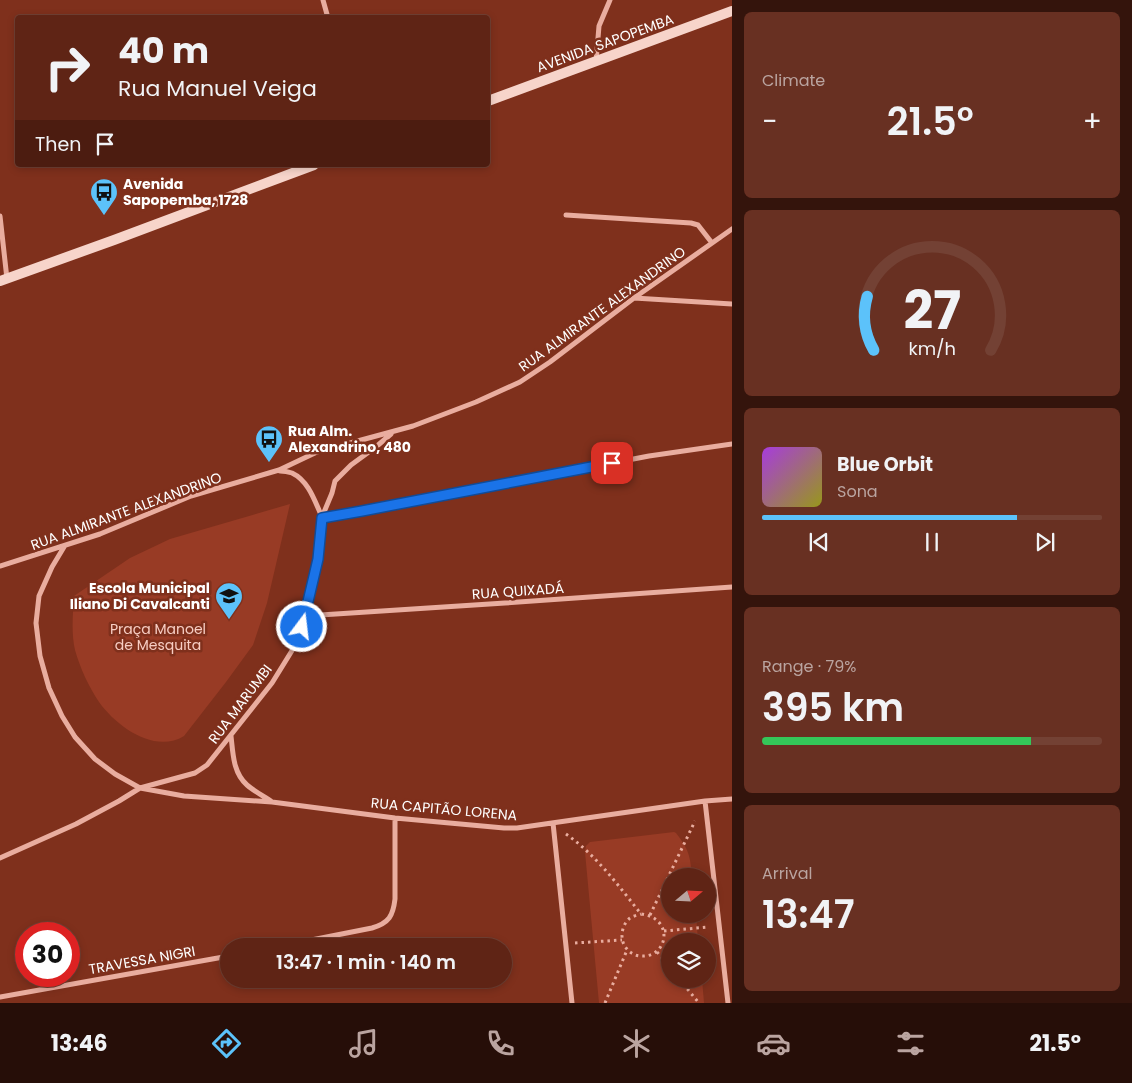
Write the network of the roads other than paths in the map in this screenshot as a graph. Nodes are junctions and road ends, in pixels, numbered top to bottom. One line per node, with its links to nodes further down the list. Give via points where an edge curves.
1 (323, 0): 4 (street)
2 (610, 0): 5 (street, via 599,26)
3 (732, 11): 5 (main road, AVENIDA SAPOPEMBA)
4 (327, 15)
5 (596, 62): 6 (main road, AVENIDA SAPOPEMBA)
6 (490, 100)
7 (309, 167): 12 (main road)
8 (566, 215): 11 (street, via 691,223 698,225)
9 (0, 216): 12 (street)
10 (732, 229): 11 (street, RUA ALMIRANTE ALEXANDRINO)
11 (712, 243): 13 (street, RUA ALMIRANTE ALEXANDRINO)
12 (3, 280)
13 (634, 298): 14 (street); 15 (street, RUA ALMIRANTE ALEXANDRINO, via 520,382)
14 (732, 304)
15 (393, 432): 17 (street, RUA ALMIRANTE ALEXANDRINO, via 317,452); 18 (street, RUA MARUMBI, via 335,480)
16 (732, 444): 18 (street, via 649,456)
17 (279, 470): 18 (street, via 292,473 302,482 312,494); 19 (street, RUA ALMIRANTE ALEXANDRINO, via 191,496)
18 (322, 518): 22 (street, RUA MARUMBI, via 318,559)
19 (64, 547): 20 (street, RUA ALMIRANTE ALEXANDRINO); 24 (street, via 39,596 36,623 40,656 49,688 75,738 94,760)
20 (0, 566)
21 (732, 586): 22 (street, RUA QUIXADÁ)
22 (305, 616): 23 (street, RUA MARUMBI, via 293,649 272,683)
23 (231, 736): 24 (street, RUA MARUMBI, via 207,765 195,773); 27 (street, RUA CAPITÃO LORENA, via 239,775 246,784)
24 (140, 788): 27 (street, RUA CAPITÃO LORENA, via 184,796); 30 (street, RUA MARUMBI, via 76,824)
25 (732, 799): 26 (street, RUA CAPITÃO LORENA)
26 (705, 801): 29 (street, RUA CAPITÃO LORENA); 35 (street)
27 (272, 802): 28 (street, RUA CAPITÃO LORENA)
28 (395, 818): 29 (street, RUA CAPITÃO LORENA, via 504,828); 31 (street, via 395,899 389,919 381,926)
29 (553, 823): 34 (street)
30 (0, 858)
31 (321, 938)
32 (220, 958): 33 (street, TRAVESSA NIGRI)
33 (0, 997)
34 (572, 1003)
35 (728, 1003)

